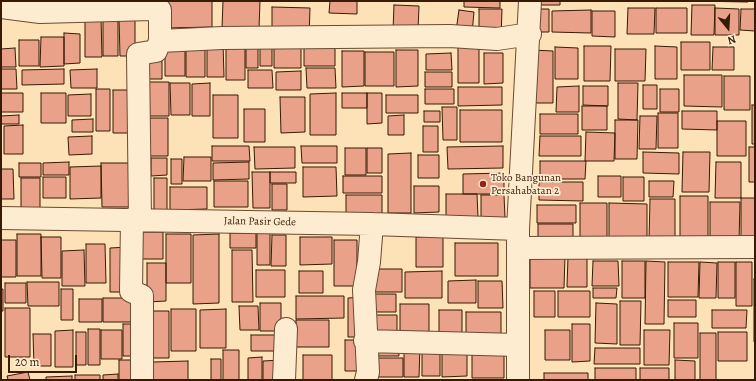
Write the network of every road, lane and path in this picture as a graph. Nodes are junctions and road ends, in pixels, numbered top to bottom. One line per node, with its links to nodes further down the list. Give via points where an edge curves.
1 (530, 1): 4 (street)
2 (152, 5): 3 (street, via 40,12); 5 (street, via 160,10)
3 (1, 7)
4 (530, 34): 5 (street, via 497,39 450,36); 9 (street)
5 (160, 41): 7 (street, via 156,51 138,54)
6 (1, 218): 7 (street, Jalan Pasir Gede)
7 (136, 219): 8 (street, Jalan Pasir Gede); 14 (street, via 131,291 142,296)
8 (372, 224): 9 (street, Jalan Pasir Gede); 12 (street, via 364,290)
9 (518, 239): 10 (street, Jalan Pasir Gede); 13 (street)
10 (755, 247)
11 (286, 329): 15 (street)
12 (365, 341): 13 (street); 16 (street, via 368,372)
13 (518, 345): 17 (street)
14 (142, 380)
15 (284, 380)
16 (366, 380)
17 (518, 380)

